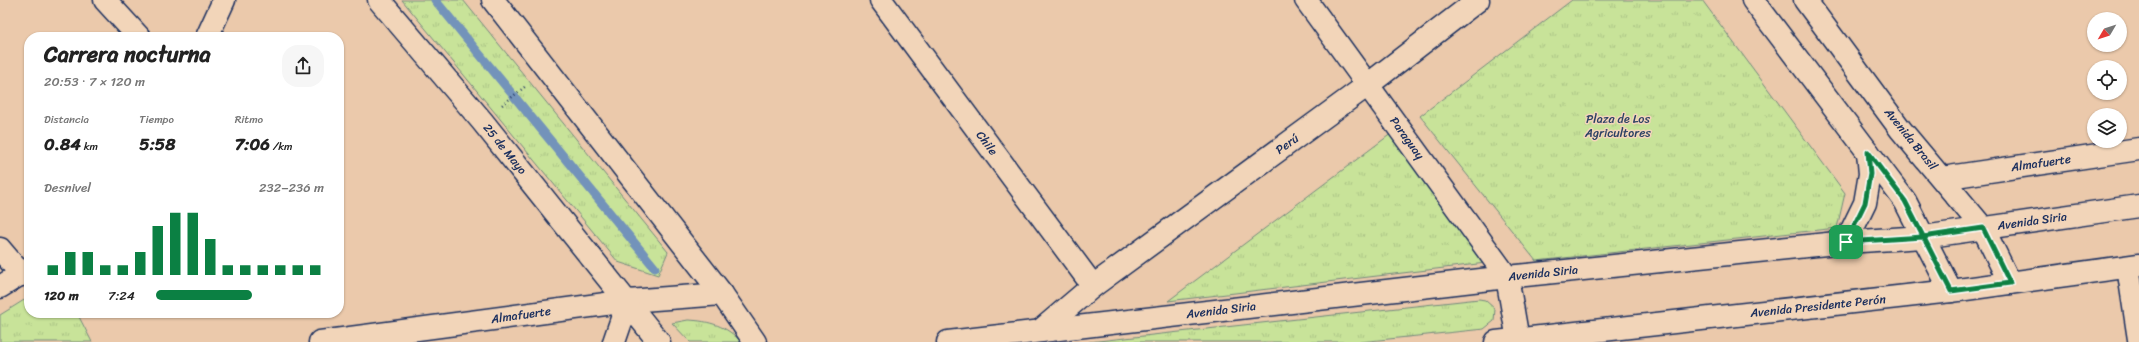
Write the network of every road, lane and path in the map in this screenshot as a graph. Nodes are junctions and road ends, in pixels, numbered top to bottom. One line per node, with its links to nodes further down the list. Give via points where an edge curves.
1 (105, 0): 10 (street)
2 (224, 0): 11 (street)
3 (379, 0): 32 (street, 25 de Mayo, via 482,121)
4 (493, 0): 31 (street)
5 (881, 0): 28 (street, Chile)
6 (1306, 0): 12 (street, Paraguay)
7 (1478, 0): 12 (street, Perú)
8 (1753, 0): 16 (street)
9 (1805, 0): 17 (street, Avenida Brasil, via 1901,130)
10 (134, 32)
11 (209, 32)
12 (1369, 84): 26 (street, Paraguay); 28 (street, Perú)
13 (523, 89): 14 (path)
14 (504, 103)
15 (2139, 149): 17 (street, Almafuerte)
16 (1868, 152): 20 (street, via 1905,201); 21 (street, via 1870,174 1865,203)
17 (1942, 178): 19 (street, Avenida Brasil)
18 (2139, 206): 19 (street, Avenida Siria)
19 (1983, 228): 20 (street, Avenida Siria); 27 (street, Avenida Brasil)
20 (1923, 237): 21 (street, Avenida Siria); 30 (street)
21 (1846, 242): 26 (street, Avenida Siria)
22 (0, 249): 24 (street)
23 (2134, 266): 27 (street, Avenida Presidente Perón); 33 (street)
24 (24, 270)
25 (24, 273): 29 (street)
26 (1507, 277): 34 (street, Avenida Siria); 36 (street)
27 (2010, 283): 30 (street, Avenida Presidente Perón)
28 (1093, 286): 34 (street, Perú)
29 (0, 287)
30 (1951, 291): 36 (street, Avenida Presidente Perón)
31 (722, 294): 32 (street, Almafuerte); 40 (street)
32 (628, 301): 37 (street, Almafuerte); 38 (street); 39 (street, 25 de Mayo)
33 (2136, 304): 35 (street)
34 (1040, 332): 41 (street, Avenida Siria)
35 (2139, 339)
36 (1518, 340): 42 (street, Avenida Presidente Perón)
37 (320, 342)
38 (614, 342)
39 (659, 342)
40 (755, 342)
41 (948, 342)
42 (1496, 342)

